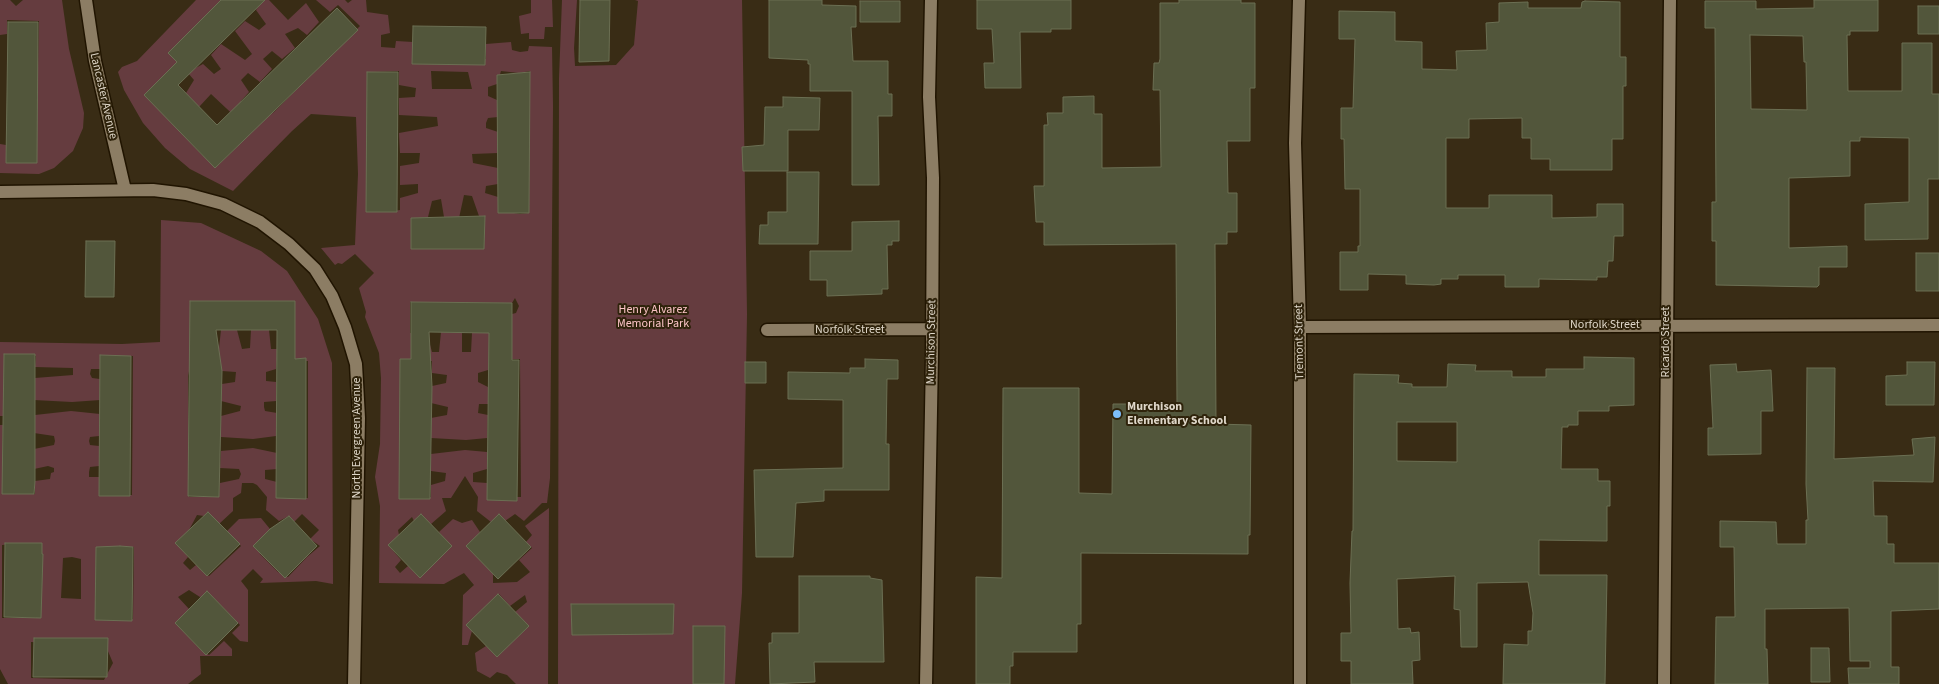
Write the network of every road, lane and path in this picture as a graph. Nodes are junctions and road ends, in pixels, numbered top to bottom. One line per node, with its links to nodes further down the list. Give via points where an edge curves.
1 (86, 0): 5 (street, Lancaster Avenue, via 95,61)
2 (931, 0): 11 (street, Murchison Street)
3 (1299, 0): 9 (street, Tremont Street, via 1295,143)
4 (1670, 0): 7 (street, Ricardo Street)
5 (125, 190): 6 (street, North Evergreen Avenue); 12 (street, North Evergreen Avenue, via 186,194 223,204 260,222 315,269 335,304 356,364 359,418)
6 (0, 192)
7 (1666, 325): 8 (street, Norfolk Street); 9 (street, Norfolk Street); 15 (street, Ricardo Street)
8 (1939, 325)
9 (1300, 327): 14 (street, Tremont Street)
10 (767, 330): 11 (street, Norfolk Street)
11 (932, 330): 13 (street, Murchison Street)
12 (354, 684)
13 (926, 684)
14 (1300, 684)
15 (1664, 684)

